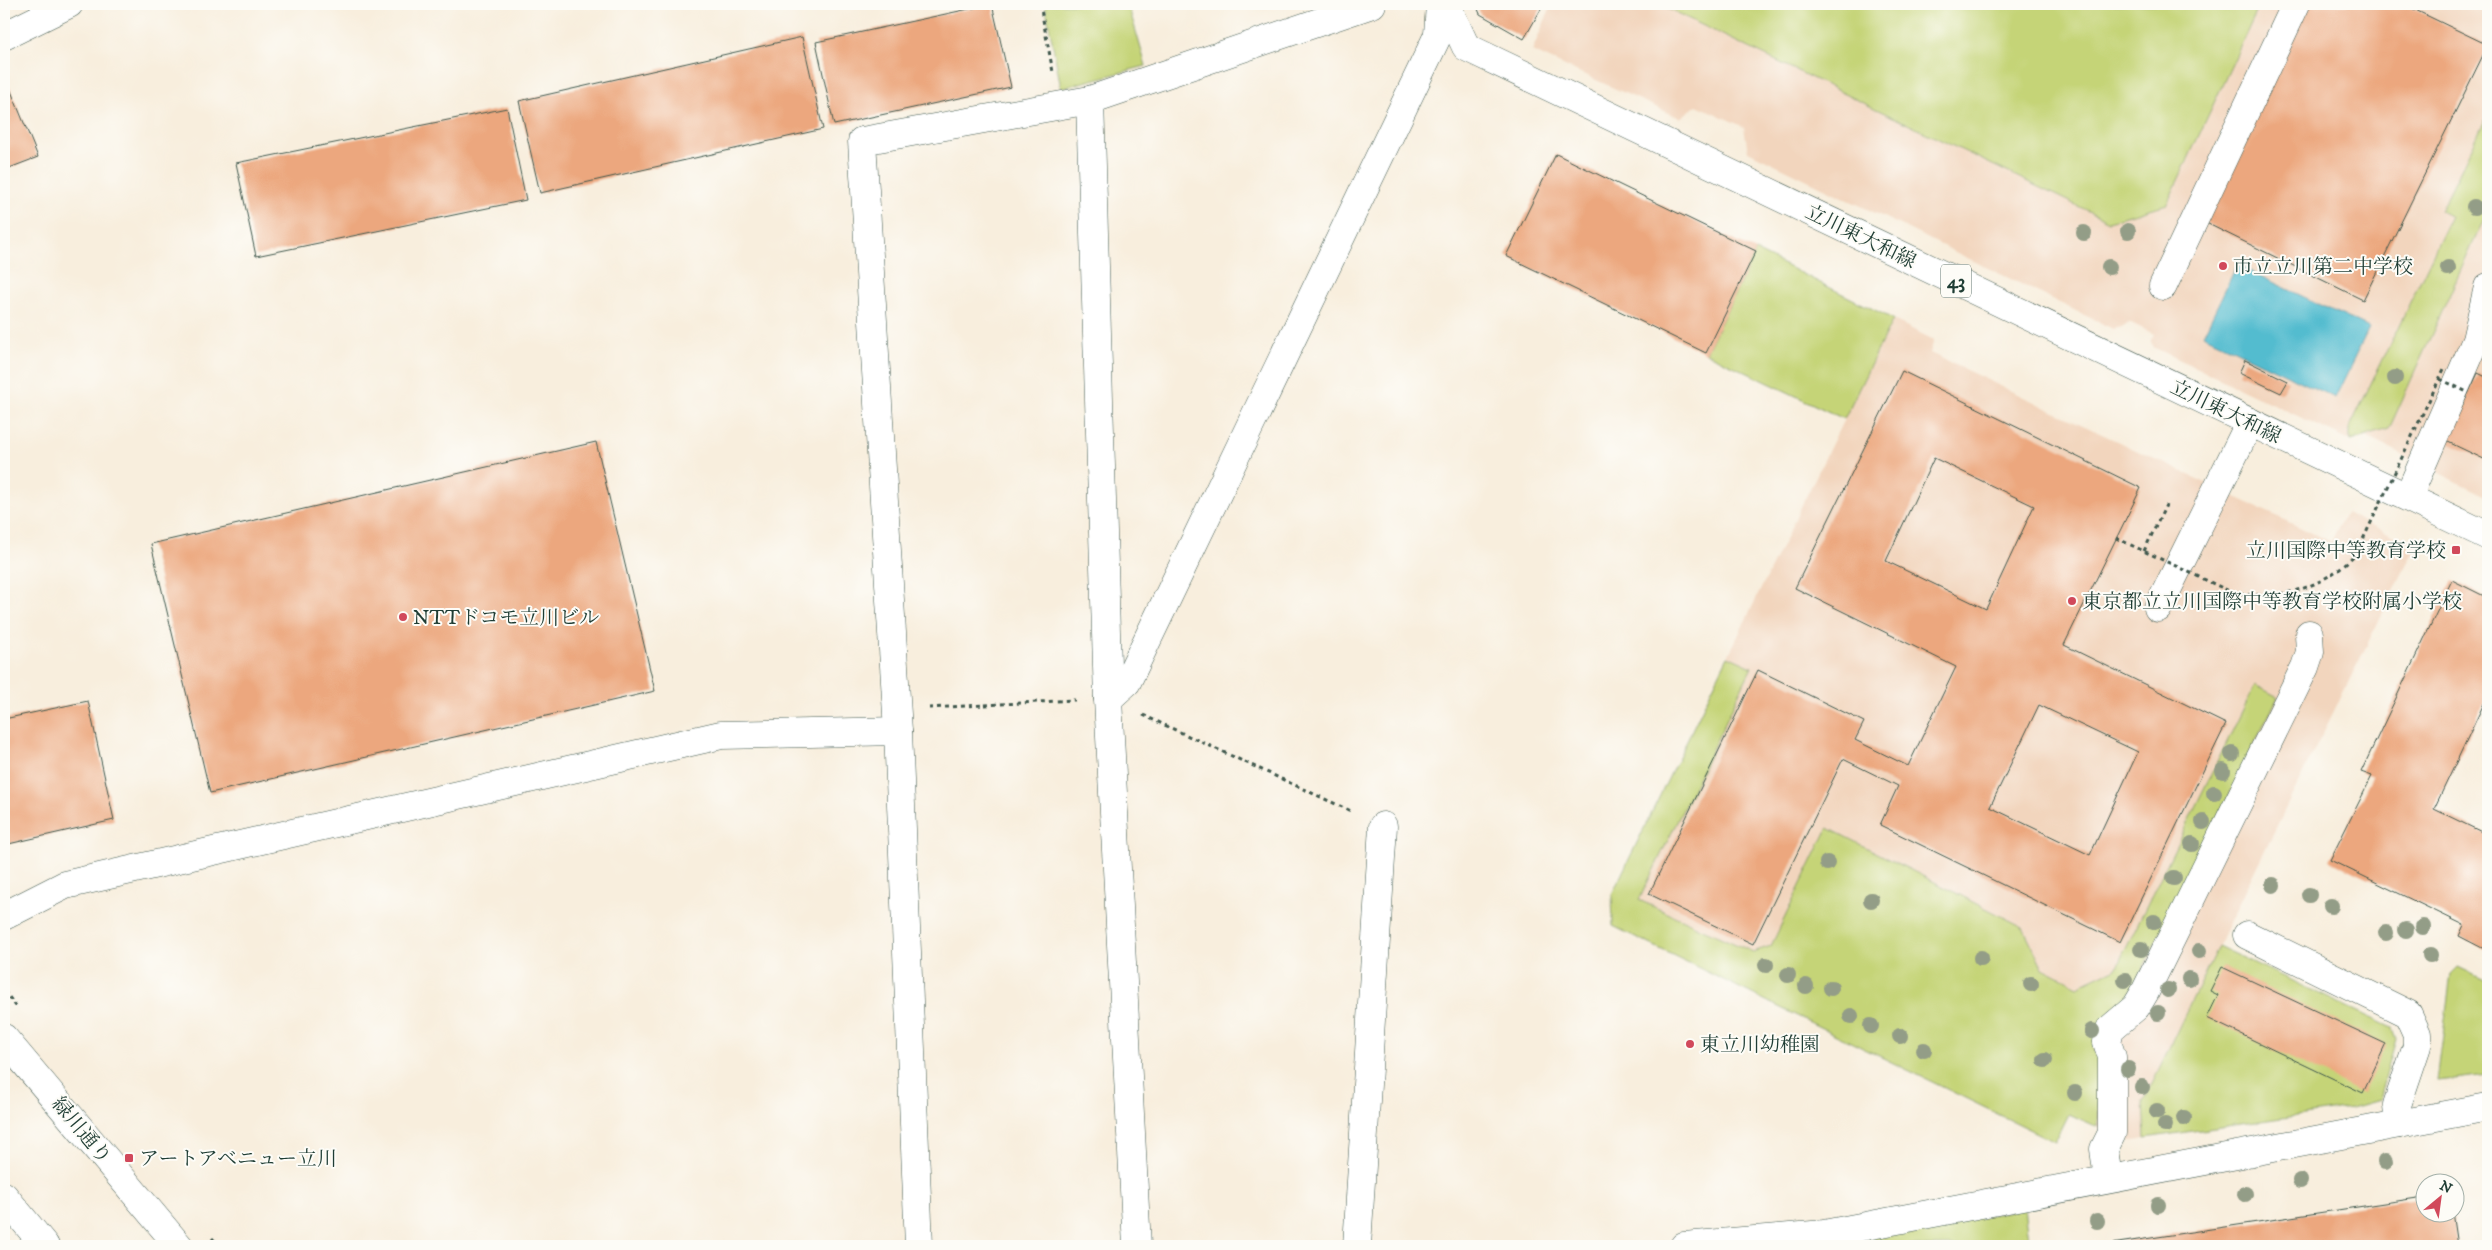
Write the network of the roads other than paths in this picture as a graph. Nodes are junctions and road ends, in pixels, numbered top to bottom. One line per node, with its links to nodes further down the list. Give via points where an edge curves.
1 (69, 4): 6 (street)
2 (1372, 4): 7 (street)
3 (1440, 4): 15 (street, via 1438,35 1127,682)
4 (1446, 4): 10 (street, 立川東大和線 / 43, via 1466,47)
5 (2296, 4): 8 (street)
6 (4, 36)
7 (1090, 100): 15 (street); 16 (street, via 862,141)
8 (2163, 286)
9 (2488, 287): 11 (street, via 2476,340)
10 (2250, 422): 11 (street, 立川東大和線 / 43); 13 (street)
11 (2408, 497): 12 (street, 立川東大和線 / 43)
12 (2488, 536)
13 (2158, 608)
14 (2309, 634): 23 (street, via 2310,652 2306,666 2145,992 2136,1007 2110,1029 2107,1042 2112,1057 2112,1133 2104,1149)
15 (1108, 699): 28 (street)
16 (898, 731): 18 (street, via 721,735 66,885); 27 (street)
17 (1383, 826): 29 (street)
18 (4, 916)
19 (2247, 935): 22 (street, via 2408,1014 2417,1034 2417,1046 2397,1105)
20 (4, 1038): 26 (street, 緑川通り)
21 (2488, 1107): 22 (street)
22 (2400, 1124): 23 (street)
23 (2108, 1179): 30 (street, via 1824,1234)
24 (4, 1196): 25 (street)
25 (45, 1246)
26 (179, 1246)
27 (919, 1246)
28 (1137, 1246)
29 (1357, 1246)
30 (1688, 1246)

